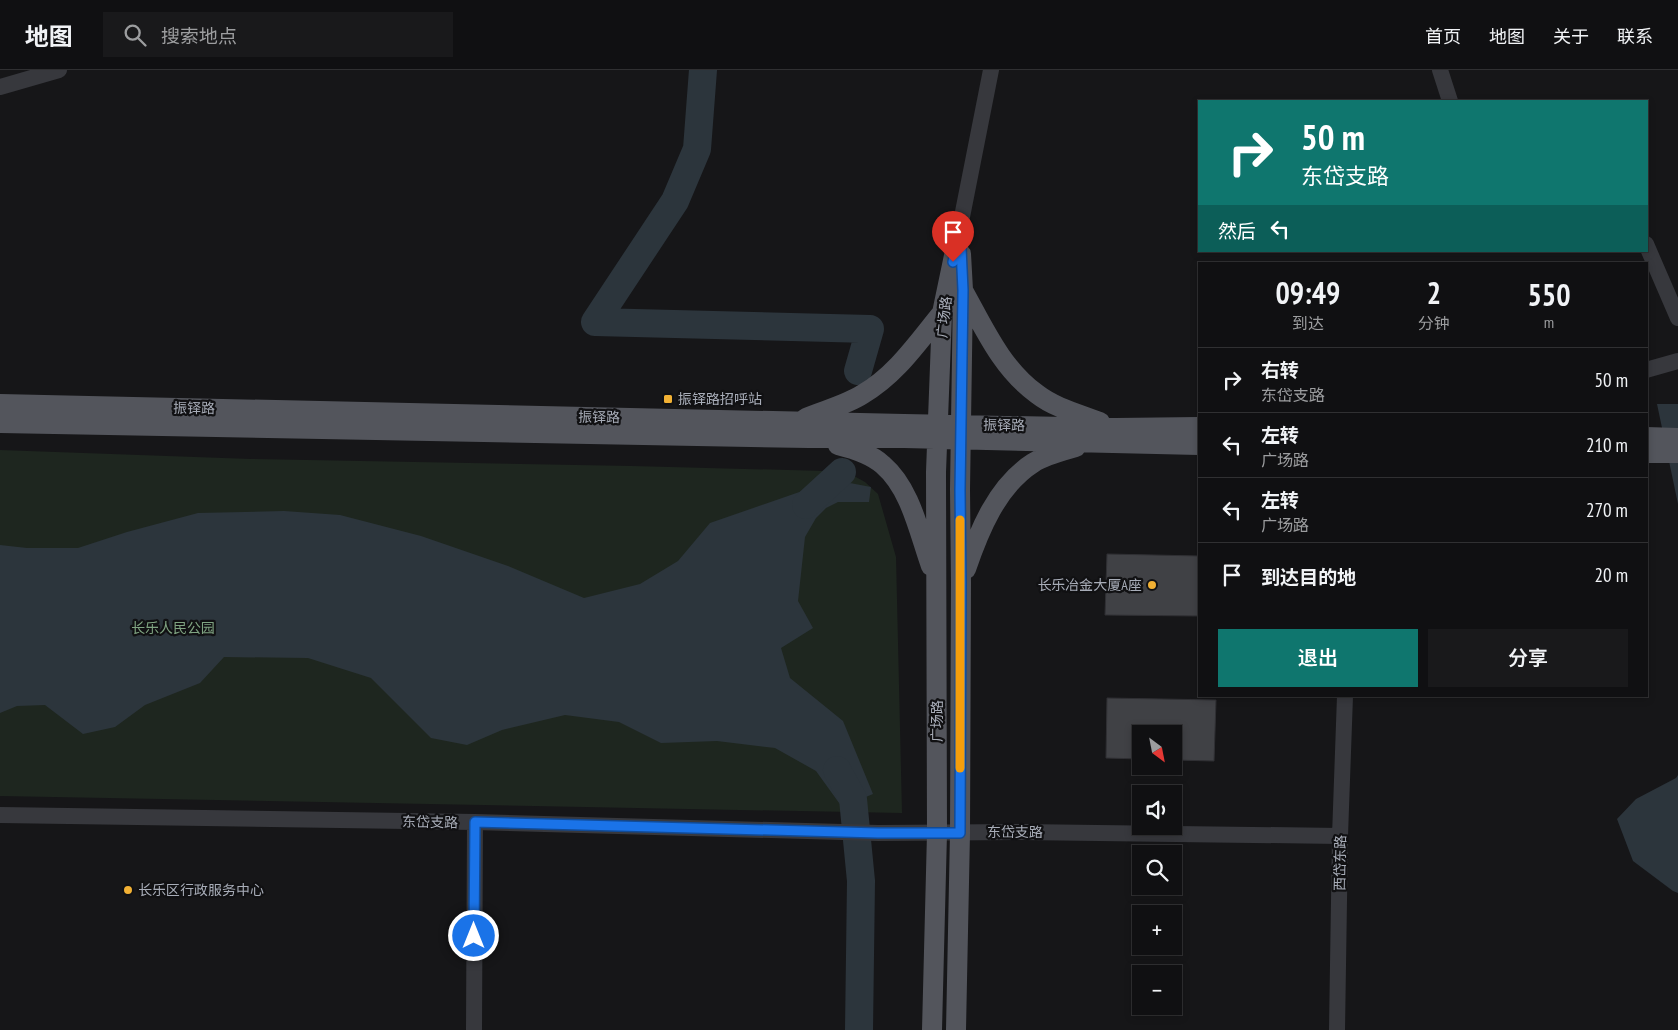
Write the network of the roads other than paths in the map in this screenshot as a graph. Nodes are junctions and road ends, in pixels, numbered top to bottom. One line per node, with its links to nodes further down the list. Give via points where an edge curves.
1 (59, 70): 4 (street)
2 (991, 70): 6 (street)
3 (1440, 70): 5 (street)
4 (0, 87)
5 (1450, 100)
6 (960, 227): 8 (main road, 广场路); 9 (main road, 广场路)
7 (1648, 249): 10 (street)
8 (963, 290): 17 (main road, via 1009,368 1026,384 1069,411); 19 (main road, 广场路)
9 (942, 313): 14 (main road, via 877,385 845,403); 18 (main road, 广场路)
10 (1678, 318)
11 (1678, 361): 12 (street)
12 (1648, 369)
13 (0, 404): 14 (main road, 振铎路)
14 (795, 422): 18 (main road, 振铎路)
15 (0, 423): 20 (main road, 振铎路)
16 (1198, 427): 17 (main road, 振铎路)
17 (1116, 428): 19 (main road, 振铎路)
18 (937, 432): 19 (main road, 振铎路); 20 (main road, 振铎路); 27 (main road, 广场路)
19 (961, 432): 22 (main road, 振铎路); 26 (main road, 广场路)
20 (809, 438): 27 (main road, via 859,451 884,466 909,504)
21 (1678, 438): 24 (main road)
22 (1093, 442): 23 (main road, 振铎路); 26 (main road, via 1033,463 1011,483 976,538)
23 (1198, 445)
24 (1652, 445): 25 (main road)
25 (1678, 453)
26 (961, 582): 32 (main road, 广场路)
27 (936, 583): 31 (main road, 广场路)
28 (1345, 697): 33 (street, 西岱东路)
29 (0, 815): 30 (street, 东岱支路)
30 (475, 822): 31 (street, 东岱支路); 34 (street)
31 (937, 833): 32 (street, 东岱支路); 35 (main road, 广场路)
32 (960, 833): 33 (street, 东岱支路); 36 (main road, 广场路)
33 (1340, 836): 37 (street, 西岱东路)
34 (474, 1030)
35 (932, 1030)
36 (956, 1030)
37 (1337, 1030)

